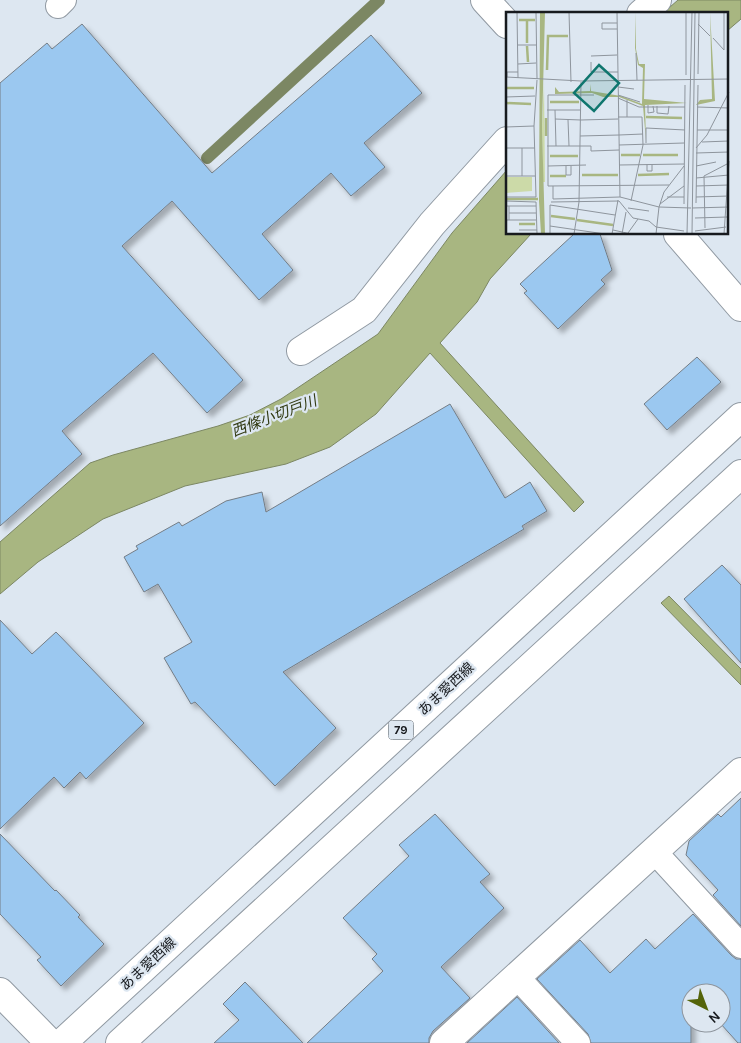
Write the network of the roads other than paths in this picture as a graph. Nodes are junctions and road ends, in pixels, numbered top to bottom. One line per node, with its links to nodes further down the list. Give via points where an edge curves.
1 (485, 0): 4 (main road)
2 (657, 0): 3 (main road)
3 (643, 12)
4 (506, 23)
5 (506, 142): 8 (main road, via 432,224 364,310)
6 (679, 235): 7 (main road)
7 (741, 307)
8 (301, 351)
9 (741, 417): 17 (main road, あま愛西線 / 79)
10 (741, 474): 18 (main road)
11 (741, 772): 12 (main road)
12 (654, 851): 13 (lane); 14 (main road)
13 (741, 946)
14 (517, 977): 19 (main road); 20 (lane)
15 (0, 992): 16 (main road)
16 (50, 1043)
17 (62, 1043)
18 (120, 1043)
19 (444, 1043)
20 (578, 1043)

